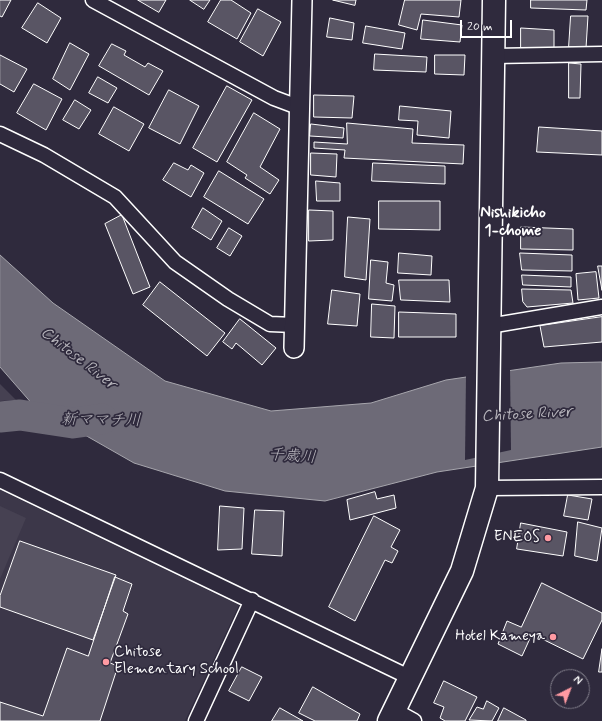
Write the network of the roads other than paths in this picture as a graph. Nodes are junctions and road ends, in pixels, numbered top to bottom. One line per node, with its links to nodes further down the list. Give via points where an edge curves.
1 (93, 0): 6 (street, via 274,98)
2 (302, 0): 6 (street)
3 (494, 0): 5 (highway)
4 (602, 54): 5 (street)
5 (494, 56): 10 (highway)
6 (298, 107): 9 (street)
7 (0, 134): 9 (street, via 44,155 116,197 175,262 228,299 270,324)
8 (602, 307): 10 (street)
9 (294, 325): 11 (street)
10 (489, 326): 14 (highway)
11 (294, 348)
12 (0, 480): 15 (street)
13 (602, 487): 14 (street)
14 (487, 488): 16 (highway, via 462,571)
15 (252, 600): 16 (street); 18 (street)
16 (411, 678): 17 (highway)
17 (391, 716): 19 (street)
18 (196, 721)
19 (414, 721)

